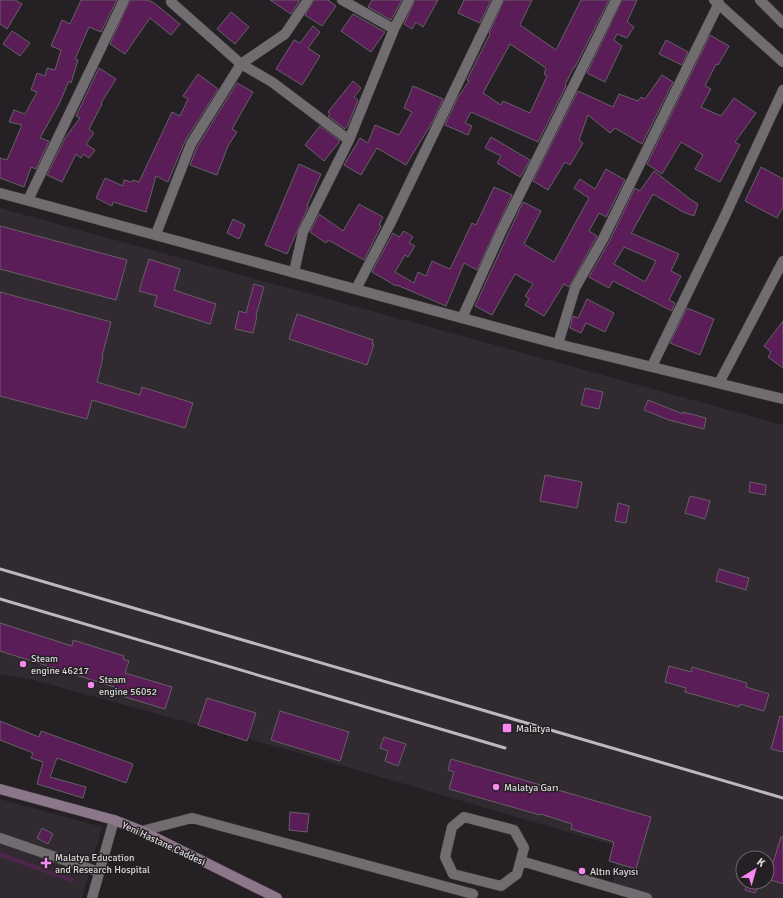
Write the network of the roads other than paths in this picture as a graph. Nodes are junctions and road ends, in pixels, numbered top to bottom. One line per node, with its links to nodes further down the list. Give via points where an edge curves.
1 (124, 0): 17 (street)
2 (308, 0): 13 (street, via 285,34)
3 (342, 0): 11 (street)
4 (409, 0): 11 (street)
5 (498, 0): 21 (street)
6 (616, 0): 22 (street, via 501,232)
7 (760, 0): 10 (street)
8 (170, 1): 13 (street)
9 (717, 2): 12 (street); 23 (street, via 603,239 575,288)
10 (783, 23)
11 (394, 29): 15 (street)
12 (783, 62)
13 (241, 64): 15 (street, via 272,82); 18 (street, via 191,144)
14 (783, 90): 24 (street)
15 (349, 140): 20 (street, via 303,232)
16 (0, 192): 17 (street)
17 (28, 200): 18 (street)
18 (156, 234): 20 (street)
19 (783, 261): 25 (street)
20 (294, 272): 21 (street)
21 (356, 290): 22 (street)
22 (462, 318): 23 (street)
23 (558, 344): 24 (street)
24 (652, 366): 25 (street)
25 (720, 383): 26 (street)
26 (783, 399)
27 (0, 789): 28 (main road, Yeni Hastane Caddesi)
28 (114, 820): 29 (main road, Yeni Hastane Caddesi); 32 (street)
29 (142, 831): 34 (street, via 192,818); 36 (main road, Yeni Hastane Caddesi)
30 (0, 838): 32 (street)
31 (521, 861): 33 (street, via 517,874 501,886); 33 (street, via 524,848 514,830 464,817 452,827 445,857 453,874); 37 (street)
32 (99, 872): 35 (street)
33 (476, 880): 34 (street)
34 (472, 896)
35 (92, 898)
36 (277, 898)
37 (647, 898)

